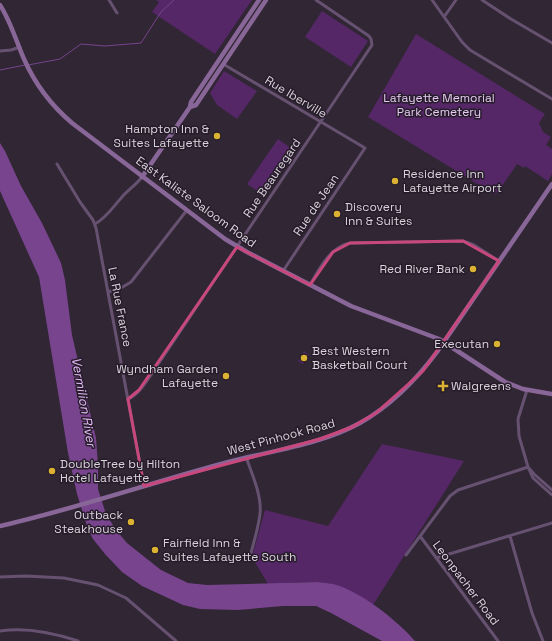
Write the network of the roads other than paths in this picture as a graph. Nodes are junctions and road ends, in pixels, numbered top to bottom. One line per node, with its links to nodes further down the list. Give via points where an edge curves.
1 (109, 0): 10 (street)
2 (260, 0): 15 (main road)
3 (266, 0): 15 (main road)
4 (316, 0): 17 (street, Rue Beauregard, via 369,36 372,41)
5 (432, 0): 11 (street)
6 (456, 0): 11 (street)
7 (482, 0): 12 (street)
8 (0, 5): 9 (main road, East Kaliste Saloom Road)
9 (2, 11): 13 (main road, East Kaliste Saloom Road)
10 (117, 13)
11 (444, 17): 16 (street, via 470,50)
12 (552, 43)
13 (20, 47): 14 (street); 20 (main road, East Kaliste Saloom Road, via 30,73 66,118)
14 (0, 51)
15 (221, 62): 17 (street, Rue Iberville); 20 (main road, via 196,105 190,107)
16 (552, 99)
17 (321, 122): 18 (street, Rue Iberville); 24 (street, Rue Beauregard)
18 (365, 148): 26 (street, Rue de Jean)
19 (57, 164): 23 (street, La Rue France)
20 (142, 177): 22 (main road, East Kaliste Saloom Road); 23 (street)
21 (552, 184): 25 (main road, West Pinhook Road)
22 (187, 210): 24 (main road, East Kaliste Saloom Road); 28 (street, via 131,282)
23 (95, 224): 28 (street, La Rue France)
24 (237, 247): 26 (main road, East Kaliste Saloom Road); 32 (street, Rue Beauregard, via 139,390)
25 (499, 261): 27 (street, via 463,241 350,243 332,252); 29 (main road, West Pinhook Road)
26 (283, 271): 27 (main road, East Kaliste Saloom Road)
27 (310, 285): 29 (main road, East Kaliste Saloom Road, via 351,306)
28 (108, 292): 32 (street, La Rue France)
29 (444, 342): 30 (main road, East Kaliste Saloom Road, via 499,379); 33 (main road, West Pinhook Road, via 408,387 388,405 362,422 320,439)
30 (527, 390): 31 (main road, East Kaliste Saloom Road); 34 (street, via 517,424)
31 (552, 394)
32 (128, 398): 35 (street, La Rue France)
33 (246, 457): 35 (main road, West Pinhook Road); 44 (street, via 260,508)
34 (528, 467): 36 (street); 37 (street, via 534,478); 40 (street, Leonpacher Road, via 454,492)
35 (144, 486): 39 (main road, West Pinhook Road, via 37,518)
36 (552, 490)
37 (552, 495)
38 (552, 523): 41 (street)
39 (0, 526)
40 (420, 536): 42 (street, Leonpacher Road); 43 (street, Leonpacher Road)
41 (510, 536): 43 (street); 50 (street, via 532,613)
42 (406, 555)
43 (436, 558): 49 (street, Leonpacher Road)
44 (249, 560)
45 (0, 577): 48 (street, via 56,578 98,585 126,598)
46 (0, 631): 47 (street, via 34,631)
47 (78, 641)
48 (176, 641)
49 (498, 641)
50 (543, 641)

